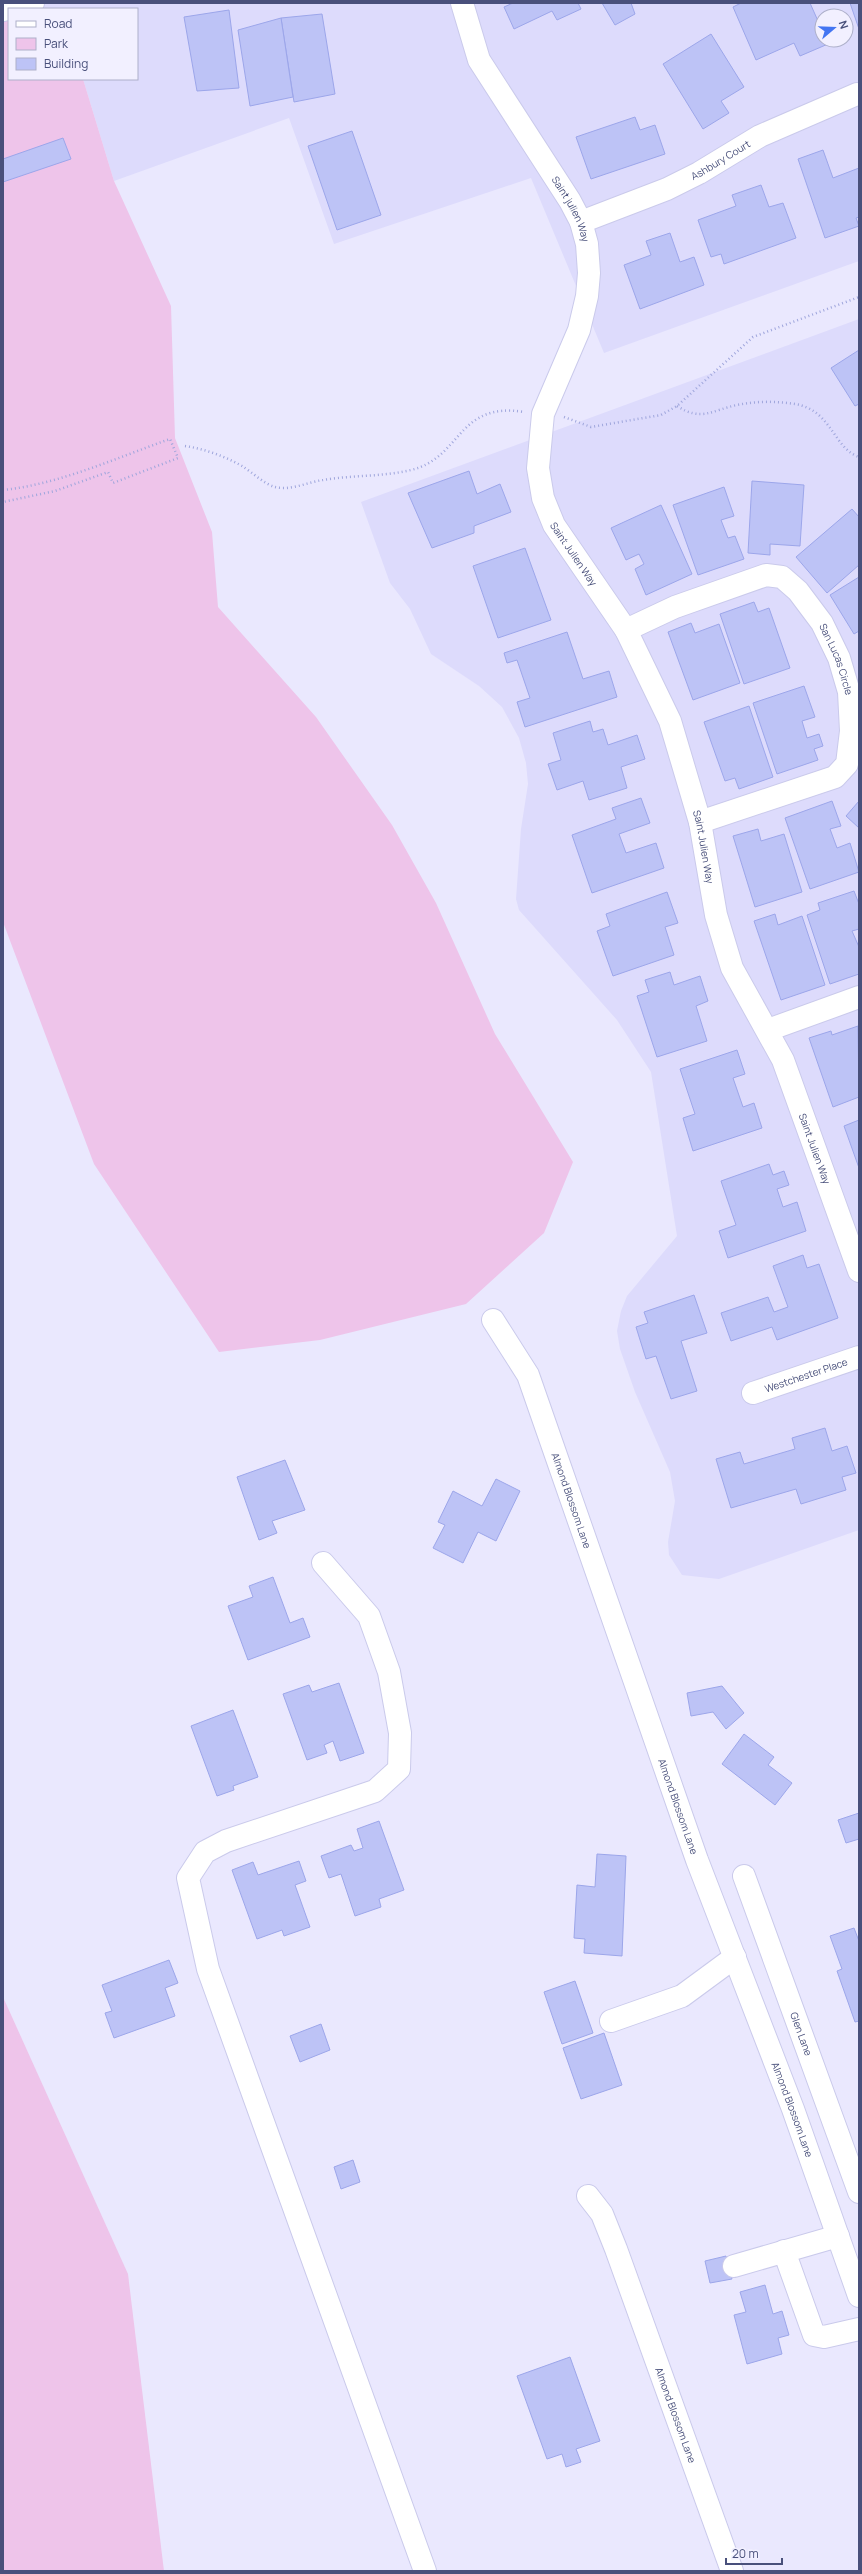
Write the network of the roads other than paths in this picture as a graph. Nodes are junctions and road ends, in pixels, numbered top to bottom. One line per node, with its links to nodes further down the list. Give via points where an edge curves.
1 (33, 3): 3 (street)
2 (462, 3): 5 (street, Saint julien Way, via 479,60)
3 (12, 8)
4 (857, 94): 5 (street, Ashbury Court, via 760,136 667,189)
5 (581, 222): 6 (street, Saint julien Way, via 587,244 588,296 578,330 551,391)
6 (540, 432): 7 (street, Saint Julien Way, via 538,468 543,498 554,525)
7 (626, 630): 8 (street, Saint Julien Way, via 670,721); 8 (street, San Lucas Circle, via 675,607 766,575 782,577 798,591 822,623 839,658 849,692 851,731 847,764 834,777)
8 (700, 822): 10 (street, Saint Julien Way, via 716,915 732,968)
9 (859, 997): 10 (street)
10 (768, 1030): 11 (street, Saint Julien Way)
11 (851, 1225): 12 (street, Saint Julien Way)
12 (859, 1271)
13 (493, 1320): 18 (street, Almond Blossom Lane, via 528,1375 697,1860)
14 (859, 1357): 15 (street, Westchester Place)
15 (753, 1393)
16 (323, 1563): 27 (street, via 369,1616 389,1672 400,1733 399,1769 375,1791 226,1841 205,1852 188,1878 208,1969)
17 (744, 1876): 20 (street, Glen Lane)
18 (734, 1957): 19 (street, via 682,1996); 22 (street, Almond Blossom Lane, via 793,2109)
19 (611, 2021)
20 (859, 2192)
21 (588, 2196): 28 (street, Almond Blossom Lane, via 602,2214 616,2250)
22 (838, 2236): 23 (street); 25 (street, Almond Blossom Lane)
23 (784, 2251): 24 (street); 26 (street, via 814,2335 824,2337)
24 (734, 2266)
25 (859, 2296)
26 (859, 2329)
27 (425, 2571)
28 (732, 2571)

